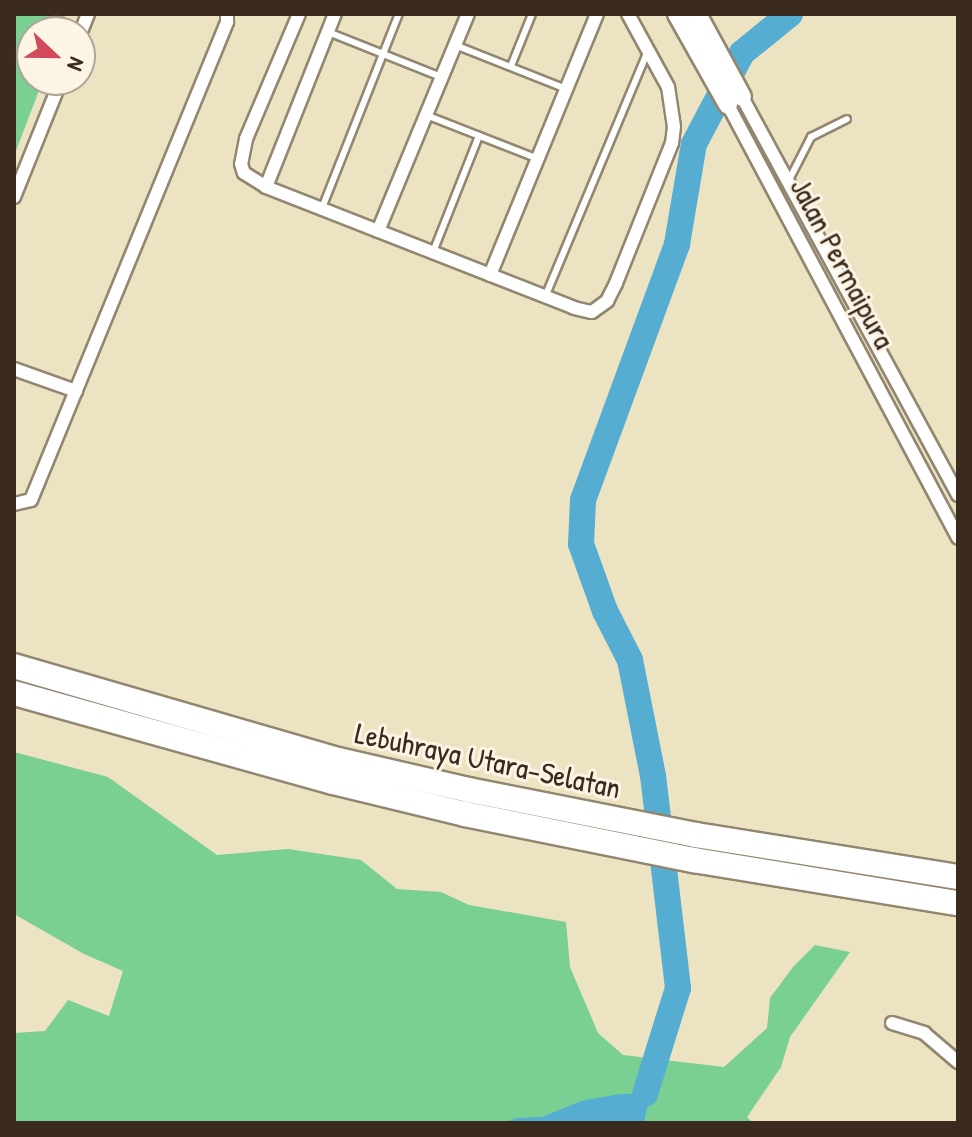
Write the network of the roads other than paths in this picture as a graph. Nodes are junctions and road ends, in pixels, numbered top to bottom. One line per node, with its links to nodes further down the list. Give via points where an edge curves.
1 (227, 14): 34 (street)
2 (299, 14): 26 (street, via 243,151 244,173)
3 (335, 14): 11 (street)
4 (399, 14): 15 (lane)
5 (468, 14): 13 (street)
6 (532, 14): 16 (lane)
7 (597, 14): 18 (street)
8 (628, 14): 14 (street)
9 (677, 14): 12 (main road, Jalan Permaipura)
10 (697, 14): 12 (main road, Jalan Permaipura)
11 (328, 32): 15 (lane); 26 (street)
12 (700, 41): 20 (main road, Jalan Permaipura)
13 (455, 45): 16 (lane); 17 (street)
14 (648, 51): 32 (lane); 32 (street, via 668,87 672,143 616,283 607,301 592,312)
15 (382, 54): 17 (lane); 28 (lane)
16 (511, 66): 18 (lane)
17 (441, 77): 21 (street)
18 (566, 89): 24 (street)
19 (55, 96): 27 (street)
20 (735, 101): 25 (street, Jalan Permaipura); 37 (street, Jalan Permaipura)
21 (426, 115): 23 (lane); 29 (street)
22 (847, 119): 25 (lane, via 811,137)
23 (479, 136): 24 (lane); 30 (lane)
24 (538, 159): 31 (street)
25 (788, 182): 35 (street, Jalan Permaipura)
26 (266, 187): 28 (street)
27 (14, 197)
28 (322, 209): 29 (street)
29 (378, 231): 30 (street)
30 (433, 253): 31 (street)
31 (490, 275): 32 (street)
32 (545, 297)
33 (14, 369): 34 (street)
34 (76, 391): 36 (street, via 31,500)
35 (958, 495)
36 (14, 504)
37 (958, 538)
38 (14, 666): 40 (highway, Lebuhraya Utara–Selatan, via 338,760)
39 (14, 693): 40 (highway, Lebuhraya Utara–Selatan, via 333,782)
40 (610, 831): 41 (highway, Lebuhraya Utara–Selatan, via 696,835); 42 (highway, Lebuhraya Utara–Selatan, via 694,860)
41 (958, 877)
42 (958, 903)
43 (892, 1023): 44 (street, via 924,1033)
44 (958, 1062)

